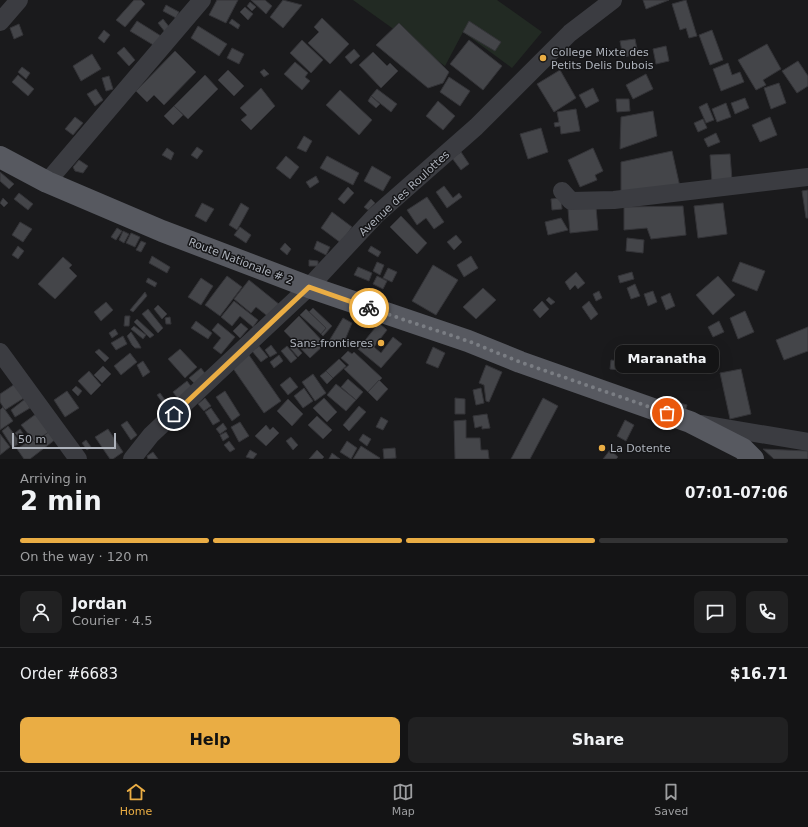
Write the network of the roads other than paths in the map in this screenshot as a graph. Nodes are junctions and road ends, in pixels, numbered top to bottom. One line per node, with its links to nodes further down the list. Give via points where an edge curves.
1 (19, 0): 4 (street)
2 (202, 0): 7 (street)
3 (613, 0): 9 (street, Avenue des Roulottes, via 570,33 476,127 376,215)
4 (0, 22)
5 (0, 157): 7 (main road, Route Nationale # 2)
6 (808, 177): 8 (street, via 614,200 571,201)
7 (46, 182): 9 (main road, Route Nationale # 2, via 162,231)
8 (562, 191)
9 (309, 287): 11 (main road, Route Nationale # 2, via 468,341); 14 (street, Avenue des Roulottes, via 151,435)
10 (0, 352): 13 (street)
11 (690, 422): 12 (street); 15 (main road, Route Nationale # 2, via 743,449)
12 (808, 442)
13 (78, 459)
14 (132, 459)
15 (753, 459)

